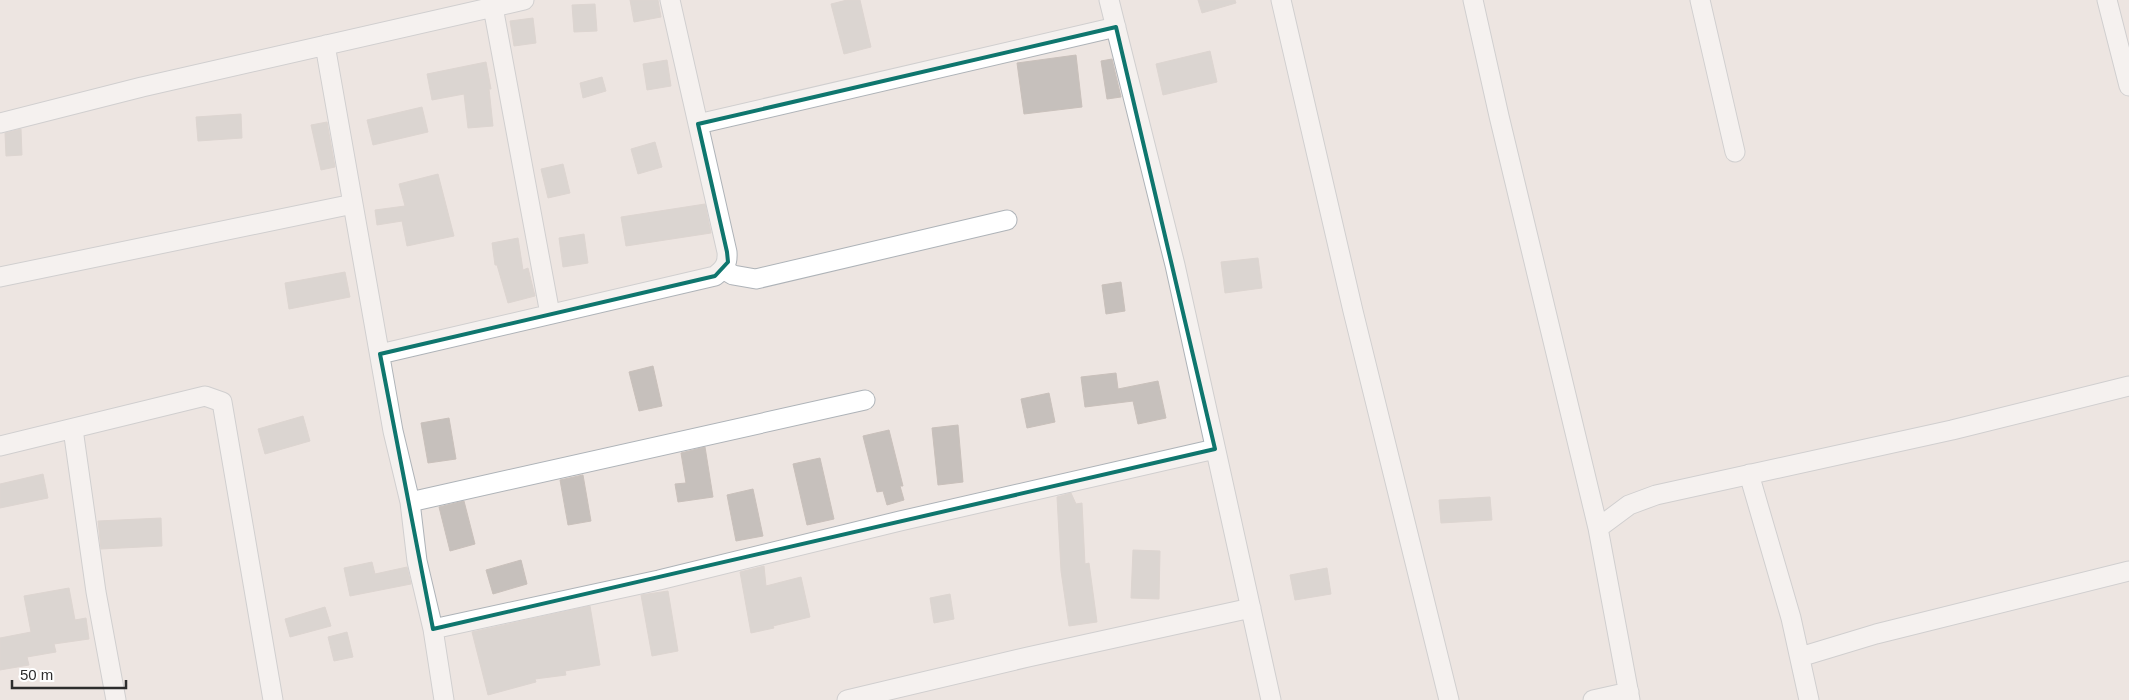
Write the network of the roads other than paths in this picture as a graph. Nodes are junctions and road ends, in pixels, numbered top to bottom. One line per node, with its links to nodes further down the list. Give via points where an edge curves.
1 (524, 0): 8 (street)
2 (670, 0): 13 (street)
3 (1109, 0): 9 (street)
4 (1281, 0): 39 (street, via 1353,311)
5 (1473, 0): 28 (street)
6 (1700, 0): 14 (street)
7 (2106, 0): 11 (street)
8 (493, 7): 10 (street); 19 (street)
9 (1116, 27): 13 (street); 25 (street, via 1175,265)
10 (325, 45): 12 (street); 15 (street)
11 (2129, 86)
12 (0, 123)
13 (698, 124): 17 (street, via 727,252 728,262)
14 (1735, 152)
15 (353, 204): 18 (street); 20 (street)
16 (1008, 220): 17 (street, via 756,279 733,275)
17 (724, 269): 19 (street, via 715,276)
18 (0, 276)
19 (550, 314): 20 (street)
20 (380, 354): 27 (street, via 393,431)
21 (2129, 386): 26 (street, via 1952,430)
22 (865, 400): 27 (street)
23 (73, 429): 24 (street); 34 (street, via 96,592); 35 (street, via 205,396 222,402)
24 (0, 446)
25 (1215, 449): 30 (street); 31 (street, via 660,580)
26 (1749, 474): 28 (street, via 1656,495 1629,505); 32 (street)
27 (410, 502): 31 (street, via 417,561)
28 (1598, 528): 33 (street)
29 (2129, 571): 32 (street, via 1876,634)
30 (1251, 608): 37 (street); 38 (street)
31 (433, 629): 36 (street)
32 (1800, 657): 41 (street)
33 (1629, 696): 40 (street)
34 (116, 700)
35 (272, 700)
36 (444, 700)
37 (847, 700)
38 (1271, 700)
39 (1449, 700)
40 (1593, 700)
41 (1809, 700)

